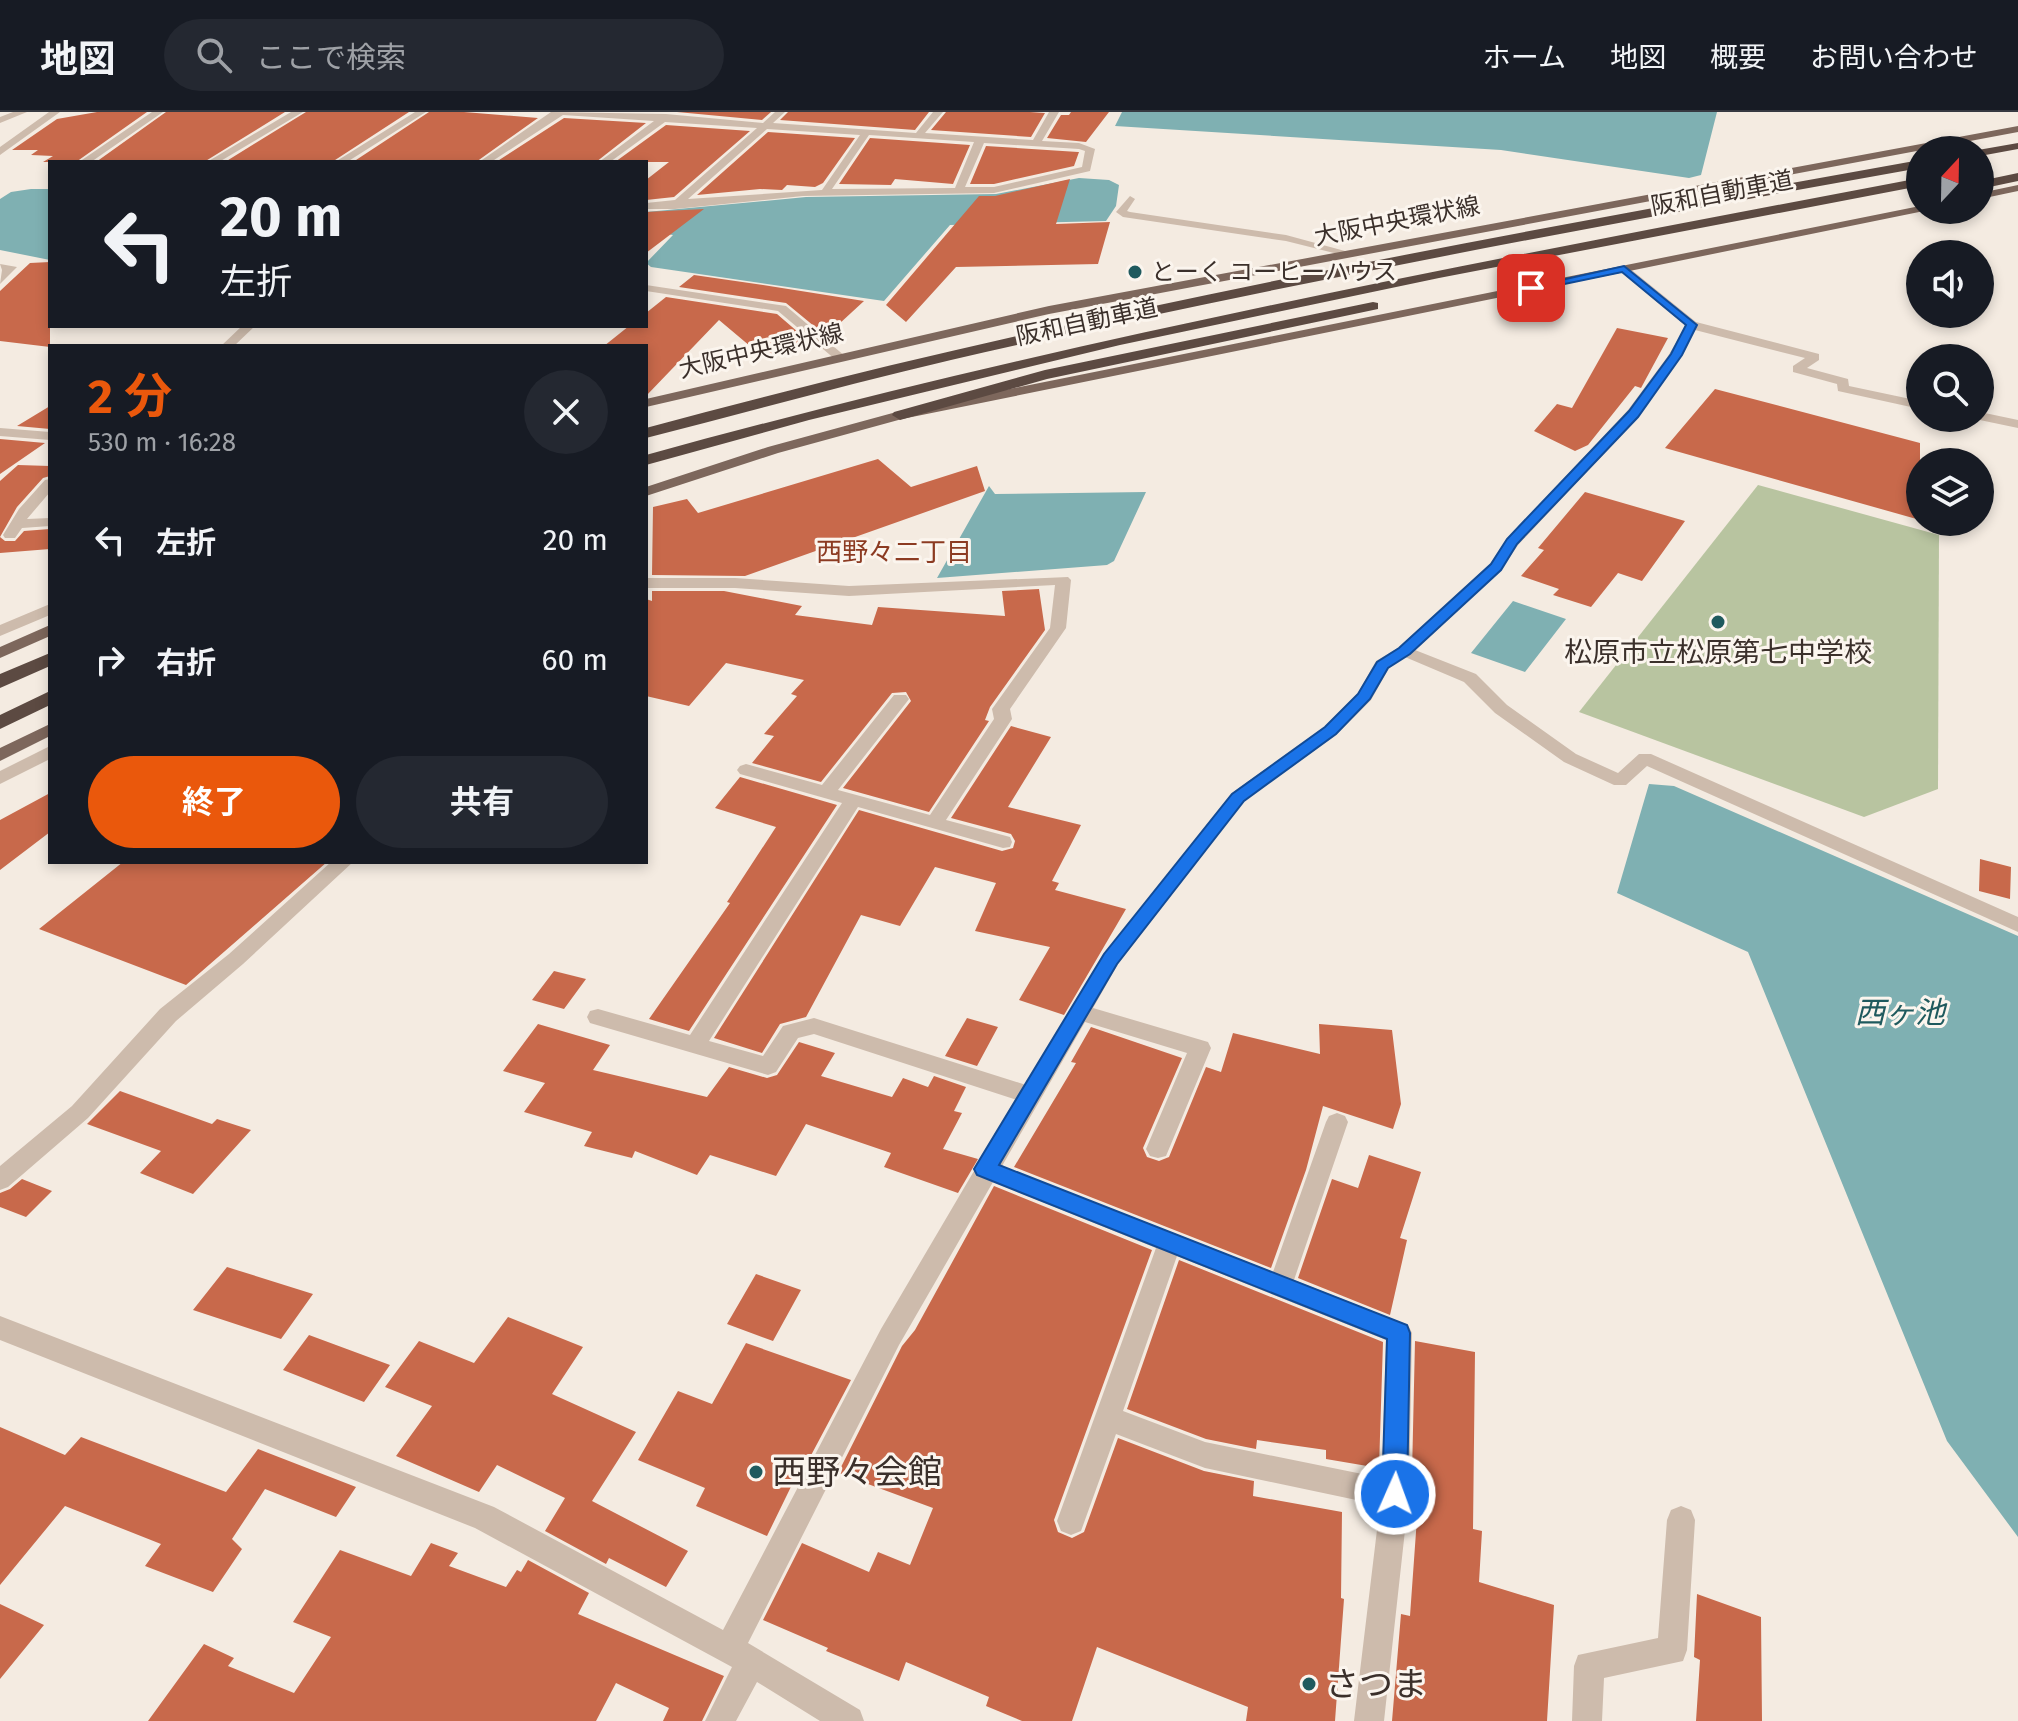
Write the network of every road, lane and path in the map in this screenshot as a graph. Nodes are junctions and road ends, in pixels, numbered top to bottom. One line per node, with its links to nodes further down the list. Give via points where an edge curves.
1 (22, 112): 12 (street)
2 (55, 112): 21 (street)
3 (158, 112): 22 (street)
4 (298, 112): 23 (street)
5 (421, 112): 24 (street)
6 (556, 112): 7 (street)
7 (562, 112): 11 (street); 25 (street)
8 (780, 112): 13 (street)
9 (938, 112): 16 (street)
10 (1054, 112): 18 (street)
11 (667, 115): 13 (street); 26 (street)
12 (0, 120)
13 (767, 125): 15 (street); 40 (street)
14 (2018, 129): 42 (main road, 大阪中央環状線)
15 (867, 132): 16 (street); 35 (street)
16 (918, 136): 17 (street)
17 (980, 140): 18 (street); 34 (street)
18 (1035, 144): 34 (street, via 1090,149 1087,169 994,190)
19 (2018, 146): 20 (highway)
20 (1994, 150)
21 (0, 152)
22 (87, 160)
23 (215, 160)
24 (343, 160)
25 (487, 160)
26 (607, 160)
27 (2018, 163): 29 (highway)
28 (1906, 166): 57 (highway, 阪和自動車道, via 1631,215 1094,324 873,372)
29 (1994, 168)
30 (2018, 177): 31 (highway)
31 (1994, 182)
32 (1906, 185): 59 (highway, 阪和自動車道, via 1477,267 986,370)
33 (2018, 188): 36 (main road)
34 (959, 190): 35 (street)
35 (825, 192): 40 (street)
36 (1994, 193)
37 (1130, 199): 42 (street, via 1121,212 1127,215 1286,238)
38 (1906, 199): 53 (highway, via 1045,375)
39 (648, 206): 40 (street)
40 (675, 206)
41 (1906, 212): 44 (main road)
42 (1350, 254): 50 (main road, 大阪中央環状線, via 1049,310)
43 (0, 267): 45 (street, via 11,267)
44 (1624, 269): 47 (street); 53 (main road)
45 (0, 281)
46 (648, 288): 50 (street, via 782,308)
47 (1692, 325): 51 (street, via 1815,357 1797,369 1843,382 1843,388); 67 (street, via 1633,414 1512,542 1496,567)
48 (247, 328): 49 (street)
49 (229, 344)
50 (840, 357): 52 (main road, 大阪中央環状線)
51 (1906, 402)
52 (648, 403)
53 (900, 415): 61 (main road)
54 (1994, 419): 55 (street)
55 (2018, 424)
56 (1, 432): 58 (street)
57 (648, 432)
58 (48, 436)
59 (648, 459)
60 (48, 486): 62 (street, via 13,530)
61 (648, 491)
62 (48, 522)
63 (648, 583): 81 (street, via 849,591 1063,580 1058,628 1001,709 1003,719)
64 (48, 610): 65 (street)
65 (0, 631)
66 (48, 631): 68 (main road)
67 (1404, 651): 84 (street, via 1470,678 1501,709 1570,758 1620,781 1645,758); 85 (street, via 1382,665 1365,696 1330,731 1238,797 1111,959)
68 (0, 653)
69 (48, 660): 70 (highway)
70 (0, 682)
71 (48, 698): 73 (highway)
72 (900, 699): 79 (street)
73 (0, 723)
74 (48, 730): 76 (main road)
75 (48, 753): 78 (street)
76 (0, 755)
77 (746, 770): 79 (street)
78 (0, 778)
79 (826, 793): 80 (street)
80 (853, 800): 81 (street); 87 (street)
81 (934, 823): 82 (street)
82 (1003, 842)
83 (341, 864): 92 (street, via 168,1015 80,1112)
84 (2018, 925)
85 (1079, 1012): 88 (street); 90 (street, via 1200,1048)
86 (598, 1017): 87 (street)
87 (695, 1045): 88 (street, via 768,1066 791,1032 814,1026)
88 (1028, 1095): 91 (street)
89 (1337, 1122): 94 (street)
90 (1158, 1149)
91 (985, 1169): 93 (street); 100 (street, via 890,1337)
92 (0, 1180)
93 (1170, 1242): 94 (street); 96 (street)
94 (1280, 1286): 97 (street, via 1399,1333)
95 (0, 1328): 100 (street, via 484,1517)
96 (1108, 1418): 97 (street, via 1205,1455); 99 (street)
97 (1395, 1494): 103 (street)
98 (1681, 1520): 104 (street, via 1672,1650 1589,1666)
99 (1071, 1521)
100 (740, 1655): 101 (street); 102 (street)
101 (720, 1721)
102 (849, 1721)
103 (1369, 1721)
104 (1587, 1721)

